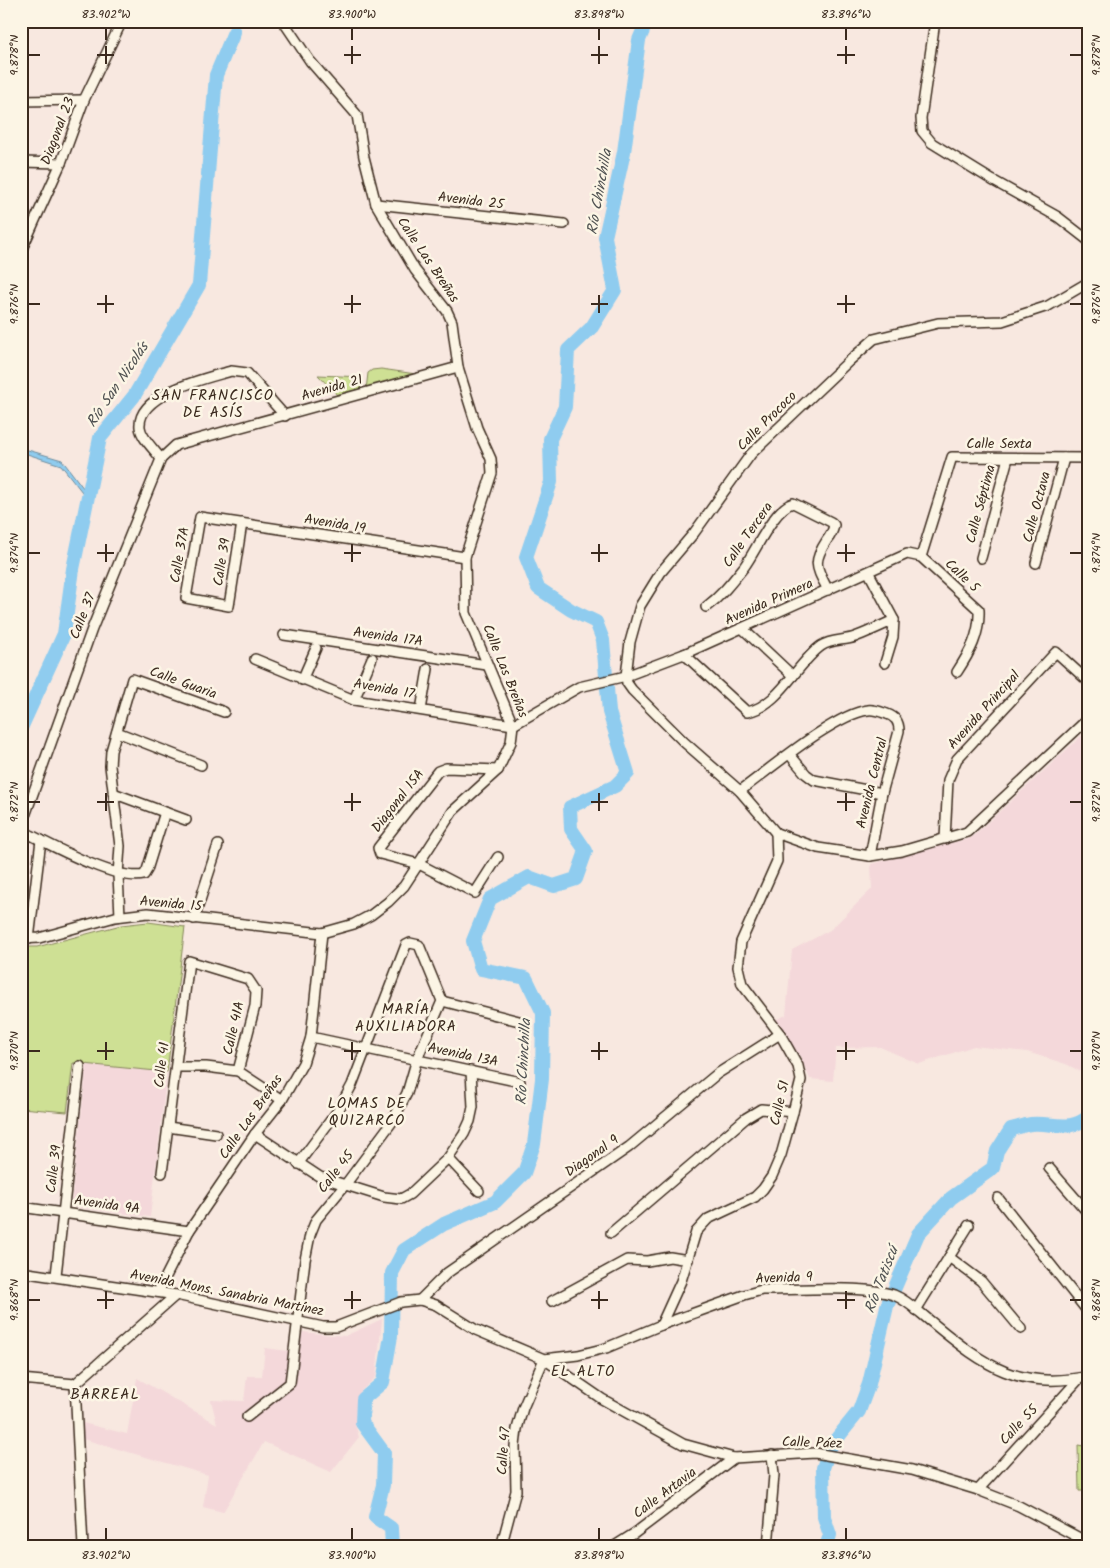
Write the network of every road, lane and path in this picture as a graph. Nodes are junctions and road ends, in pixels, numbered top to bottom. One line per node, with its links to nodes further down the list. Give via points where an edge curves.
1 (122, 21): 4 (street, Diagonal 23)
2 (283, 21): 8 (street, Calle Las Breñas, via 310,61 357,115)
3 (935, 21): 10 (street, via 920,118 922,131 932,143 1058,217)
4 (84, 100): 5 (street); 7 (street, Diagonal 23)
5 (21, 101)
6 (21, 162): 7 (street)
7 (61, 162): 11 (street, Diagonal 23)
8 (376, 204): 9 (street, Avenida 25); 13 (street, Calle Las Breñas, via 415,270 449,317)
9 (564, 224)
10 (1089, 241)
11 (21, 251)
12 (1089, 282): 40 (street, Calle Prococo, via 1048,306 1002,321 938,323 874,339 751,454 694,533 660,572 640,606 630,642)
13 (458, 367): 14 (street, Avenida 21); 22 (street, Calle Las Breñas, via 491,460 492,473)
14 (285, 416): 18 (street, Avenida 21, via 176,444); 18 (street, via 247,373 231,371 166,392 155,400 140,421 140,429)
15 (1008, 458): 16 (street, Calle Sexta); 21 (street, Calle Sexta, via 952,458); 23 (street, Calle Séptima)
16 (1064, 458): 17 (street, Calle Sexta); 24 (street, Calle Octava)
17 (1089, 458)
18 (161, 459): 58 (street, Calle 37, via 92,629)
19 (200, 517): 20 (street, Avenida 19); 27 (street, Calle 37A, via 186,598)
20 (242, 523): 22 (street, Avenida 19); 27 (street, Calle 39)
21 (921, 556): 25 (street, Avenida Primera, via 907,554); 39 (street, Calle 5, via 979,610 976,639)
22 (464, 557): 37 (street, Calle Las Breñas, via 466,614)
23 (981, 558)
24 (1036, 563)
25 (869, 573): 26 (street, Avenida Primera); 29 (street)
26 (828, 590): 28 (street, Calle Tercera, via 817,570 816,561 834,525 793,503 782,508 745,566); 30 (street, Avenida Primera)
27 (229, 606)
28 (706, 608)
29 (894, 620): 36 (street, via 893,637); 41 (street, via 853,638 822,646)
30 (743, 629): 33 (street, Avenida Primera); 41 (street)
31 (284, 635): 37 (street, Avenida 17A)
32 (316, 648): 42 (street)
33 (684, 654): 40 (street, Avenida Primera); 41 (street, via 747,712 787,686)
34 (372, 658): 44 (street)
35 (255, 659): 42 (street, Avenida 17)
36 (885, 663)
37 (488, 665): 48 (street, Calle Las Breñas)
38 (428, 669): 45 (street)
39 (957, 672)
40 (626, 676): 48 (street, via 579,687); 53 (street, via 632,690)
41 (793, 676)
42 (302, 680): 44 (street, Avenida 17)
43 (1089, 682): 60 (street, Avenida Principal, via 1056,652 990,723 952,768 946,795)
44 (354, 700): 45 (street, Avenida 17)
45 (421, 710): 48 (street, Avenida 17)
46 (224, 712): 49 (street, Calle Guaria, via 132,679)
47 (1089, 718): 60 (street, via 968,832)
48 (513, 725): 52 (street, Calle Las Breñas, via 511,742)
49 (117, 732): 51 (street); 54 (street, via 111,751)
50 (790, 755): 53 (street, Avenida Central); 55 (street, via 814,780); 55 (street, Avenida Central, via 848,715 870,709 895,717 899,731)
51 (201, 765)
52 (498, 770): 65 (street, Calle Las Breñas, via 458,805); 65 (street, Diagonal 15A, via 442,769 378,851)
53 (740, 791): 59 (street)
54 (113, 793): 56 (street); 66 (street, via 120,846)
55 (882, 794): 63 (street, Avenida Central)
56 (165, 812): 57 (street); 66 (street, via 144,875)
57 (186, 820)
58 (21, 828): 61 (street)
59 (776, 833): 63 (street, via 818,848); 74 (street, Calle 51, via 777,861 741,942 738,967 742,984)
60 (945, 838): 63 (street, via 902,851)
61 (41, 840): 66 (street); 70 (street)
62 (218, 845): 68 (street)
63 (870, 856)
64 (498, 857): 65 (street, via 475,893)
65 (419, 864): 69 (street, Calle Las Breñas, via 404,886 371,915 354,924)
66 (118, 875): 67 (street)
67 (120, 916): 68 (street, Avenida 15, via 148,913); 70 (street, Avenida 15)
68 (194, 919): 69 (street, Avenida 15)
69 (322, 933): 75 (street, Calle Las Breñas)
70 (25, 939)
71 (256, 991): 79 (street, Calle 41, via 248,979 189,961); 80 (street, Calle 41A)
72 (442, 1001): 73 (street); 76 (street, via 419,945 406,945); 77 (street, Calle 45)
73 (519, 1021)
74 (780, 1034): 84 (street, Calle 51, via 792,1053 800,1080); 107 (street, Diagonal 9, via 717,1074 629,1147 447,1272)
75 (311, 1037): 76 (street, Avenida 13A); 83 (street, Calle Las Breñas, via 302,1063)
76 (365, 1048): 77 (street, Avenida 13A); 89 (street, via 352,1085 339,1109)
77 (418, 1059): 81 (street, Avenida 13A); 92 (street, Calle 45, via 407,1093 392,1122)
78 (80, 1066): 96 (street, Calle 39)
79 (176, 1067): 80 (street); 85 (street, Calle 41)
80 (238, 1071): 83 (street)
81 (471, 1071): 82 (street, Avenida 13A); 88 (street, via 473,1107 470,1121)
82 (520, 1082)
83 (282, 1100): 87 (street, Calle Las Breñas)
84 (793, 1112): 100 (street, via 761,1109 746,1118); 102 (street, Calle 51, via 772,1176 763,1189 755,1197 701,1224)
85 (168, 1127): 86 (street); 91 (street, Calle 41)
86 (216, 1134)
87 (255, 1134): 89 (street); 99 (street, Calle Las Breñas)
88 (448, 1158): 92 (street, via 401,1199); 93 (street)
89 (298, 1164): 92 (street, via 320,1177)
90 (1049, 1168): 97 (street)
91 (162, 1173)
92 (345, 1185): 111 (street, Calle 45, via 316,1220 310,1235)
93 (479, 1191)
94 (998, 1198): 110 (street)
95 (21, 1207): 96 (street, Avenida 9A)
96 (63, 1213): 99 (street, Avenida 9A); 104 (street, Calle 39)
97 (1089, 1214)
98 (969, 1225): 101 (street)
99 (189, 1231): 105 (street, Calle Las Breñas)
100 (611, 1232)
101 (949, 1257): 109 (street); 113 (street, via 980,1281)
102 (688, 1260): 108 (street, via 670,1257 627,1260); 112 (street, Calle 51)
103 (21, 1272): 104 (street, Avenida Mons. Sanabria Martínez)
104 (56, 1276): 105 (street, Avenida Mons. Sanabria Martínez)
105 (158, 1292): 106 (street, Avenida Mons. Sanabria Martínez)
106 (176, 1295): 111 (street, Avenida Mons. Sanabria Martínez); 117 (street)
107 (420, 1300): 111 (street, Avenida Mons. Sanabria Martínez, via 402,1302 336,1327); 114 (street, Avenida 9, via 436,1305 476,1330)
108 (552, 1301)
109 (916, 1310): 112 (street, Avenida 9, via 894,1295 879,1291 762,1290); 115 (street, Avenida 9, via 973,1356 1003,1371 1030,1379 1053,1381)
110 (1089, 1313)
111 (296, 1323): 118 (street, Calle 45, via 290,1383)
112 (661, 1325): 114 (street, Avenida 9, via 606,1348)
113 (1021, 1329)
114 (544, 1359): 120 (street, Calle Páez, via 602,1399 683,1444); 124 (street, Calle 47, via 517,1429 516,1491)
115 (1084, 1377): 121 (street, Calle 55)
116 (21, 1379): 117 (street)
117 (75, 1384): 123 (street)
118 (247, 1417)
119 (772, 1455): 120 (street, Calle Páez); 121 (street, Calle Páez, via 835,1455 912,1470); 126 (street, via 774,1475)
120 (734, 1458): 125 (street, Calle Artavia)
121 (978, 1490): 122 (street, Calle Páez, via 1019,1506)
122 (1089, 1544)
123 (83, 1547)
124 (501, 1547)
125 (612, 1547)
126 (768, 1547)

